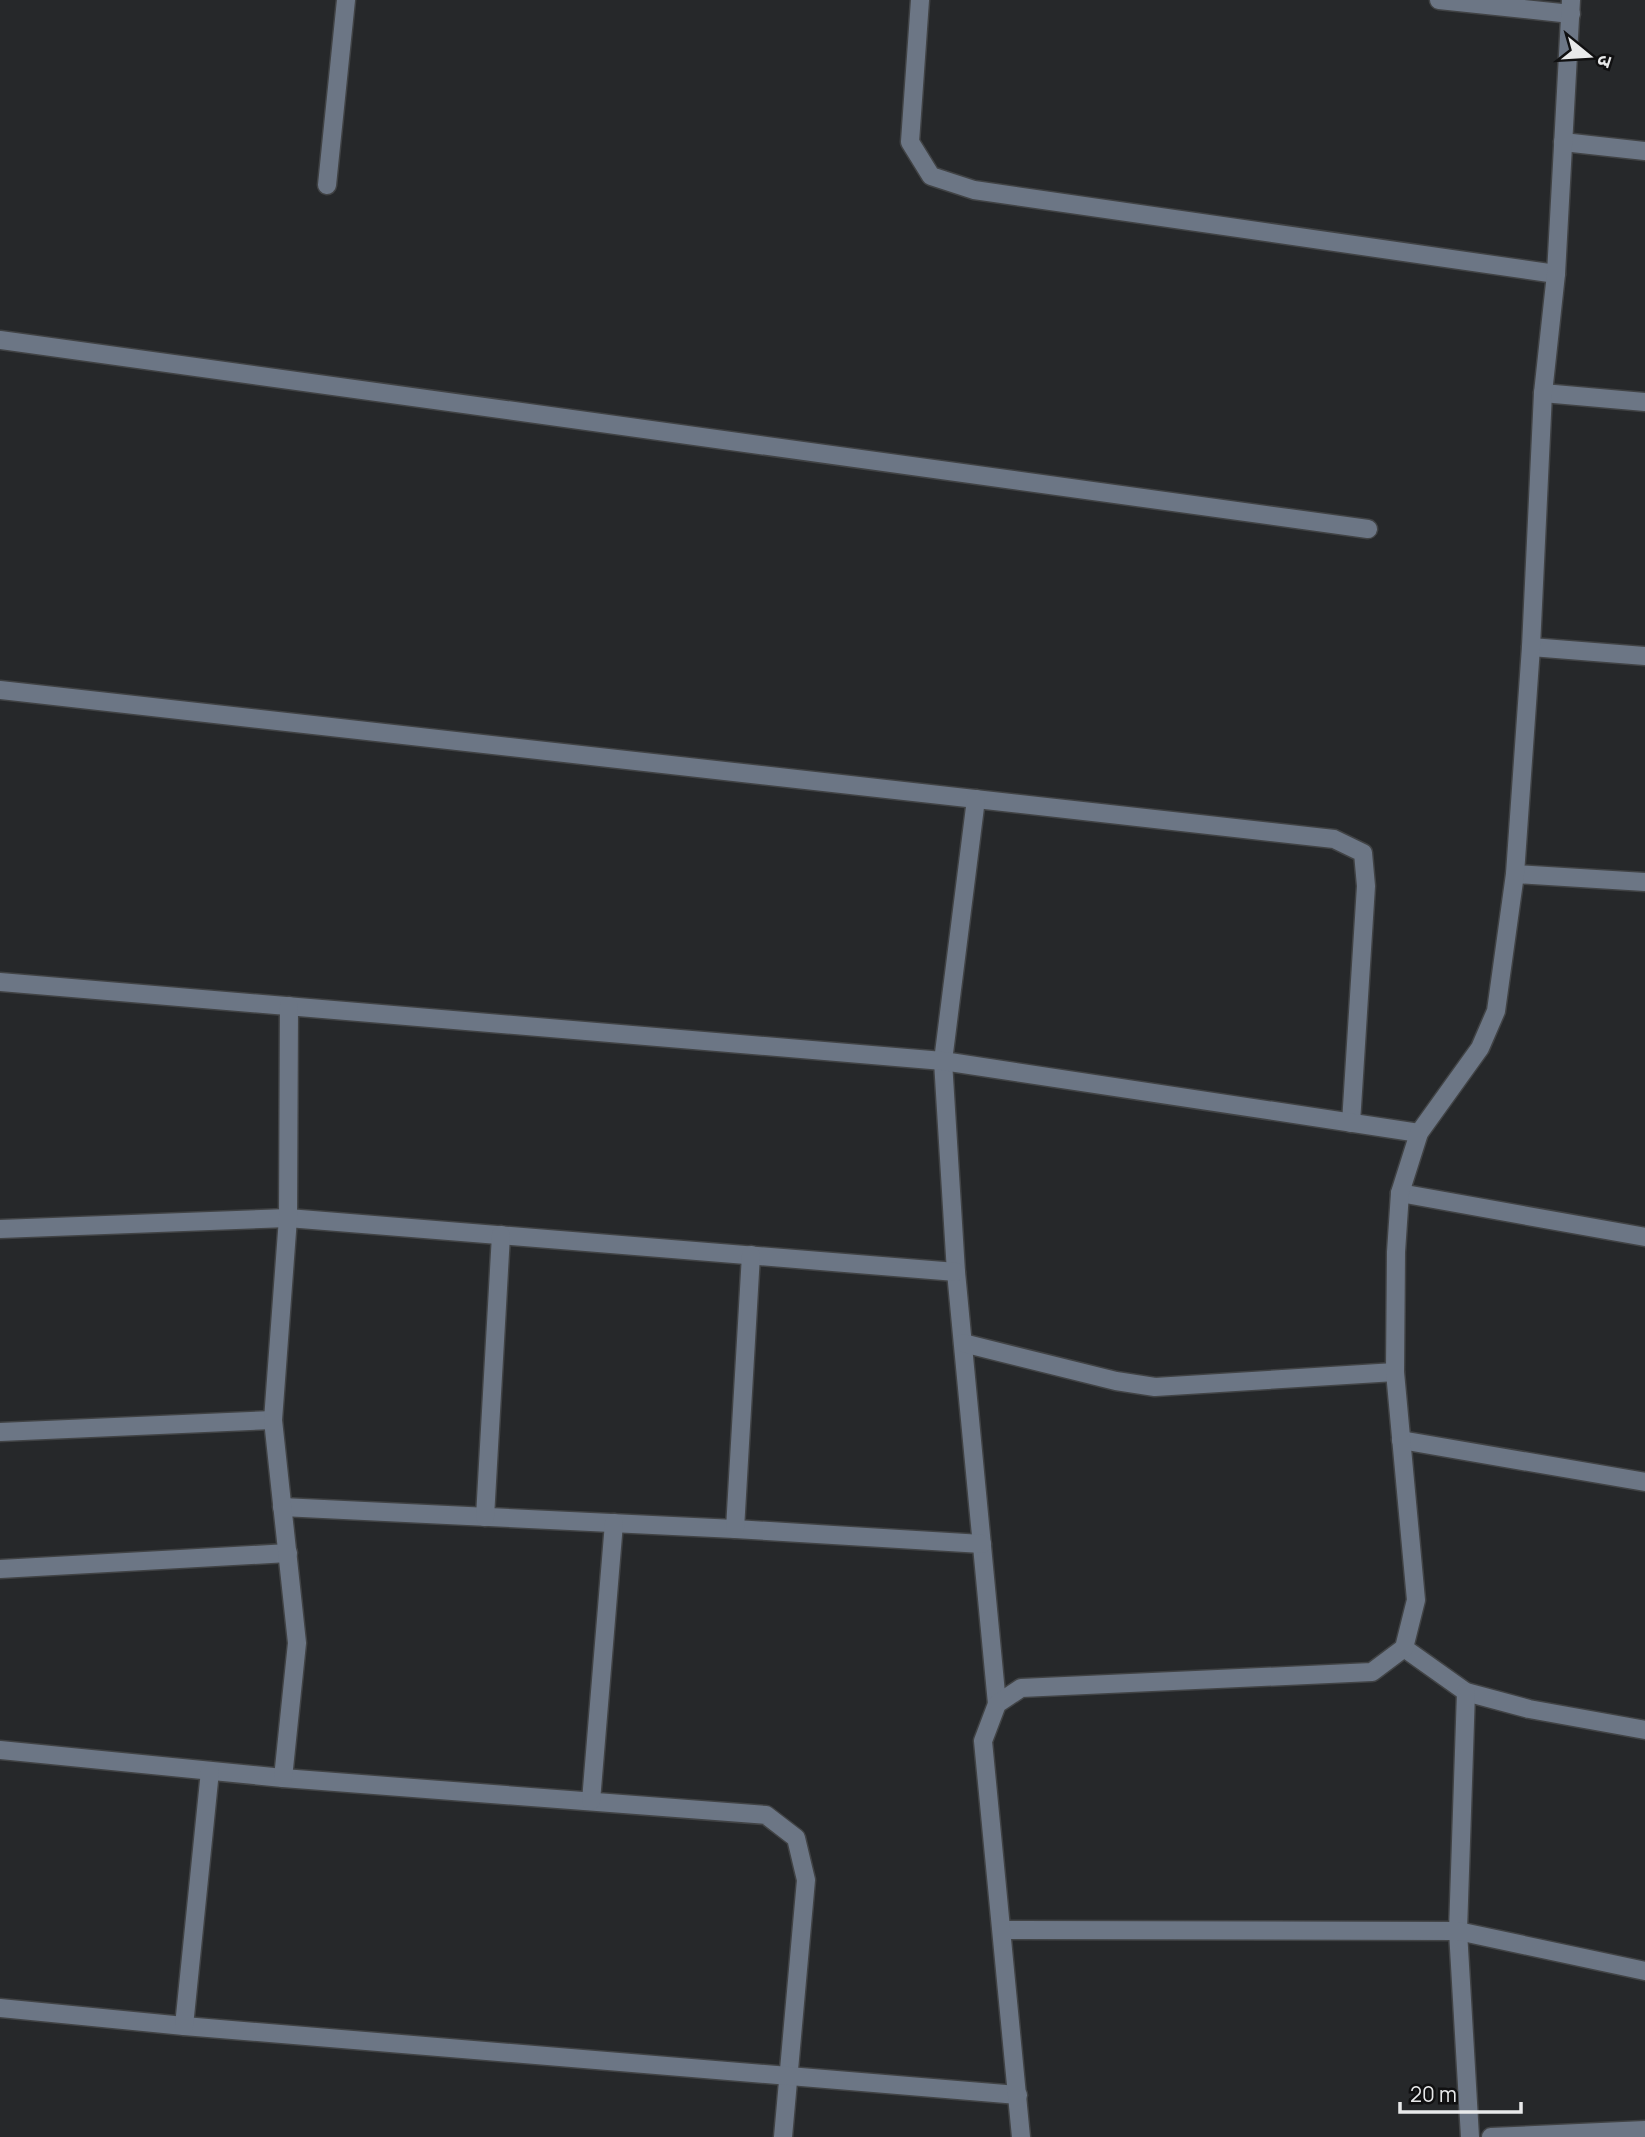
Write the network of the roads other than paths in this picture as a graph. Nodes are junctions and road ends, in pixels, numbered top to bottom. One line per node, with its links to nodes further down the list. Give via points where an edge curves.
1 (346, 0): 7 (street)
2 (920, 0): 8 (street, via 910,142 931,176 974,190)
3 (1439, 0): 4 (street)
4 (1571, 7): 5 (street)
5 (1563, 142): 6 (street); 8 (street)
6 (1645, 151)
7 (327, 185)
8 (1556, 274): 10 (street)
9 (0, 340): 12 (street)
10 (1544, 393): 11 (street); 13 (street)
11 (1645, 402)
12 (1368, 529)
13 (1531, 647): 14 (street); 17 (street)
14 (1645, 656)
15 (0, 691): 16 (street)
16 (976, 799): 21 (street); 22 (street, via 1334,839 1363,853 1367,886)
17 (1515, 874): 18 (street); 23 (street, via 1496,1011 1480,1048)
18 (1645, 882)
19 (0, 982): 20 (street)
20 (289, 1006): 21 (street); 25 (street)
21 (943, 1061): 22 (street); 30 (street)
22 (1351, 1123): 23 (street)
23 (1419, 1133): 24 (street)
24 (1400, 1193): 28 (street); 32 (street)
25 (288, 1218): 26 (street); 27 (street); 33 (street)
26 (0, 1229)
27 (501, 1235): 29 (street); 38 (street)
28 (1645, 1237)
29 (751, 1255): 30 (street); 40 (street)
30 (956, 1272): 31 (street)
31 (963, 1343): 32 (street, via 1155,1387); 41 (street)
32 (1395, 1372): 35 (street)
33 (273, 1420): 34 (street); 37 (street)
34 (0, 1432)
35 (1401, 1440): 36 (street); 44 (street, via 1416,1600)
36 (1645, 1482)
37 (282, 1507): 38 (street); 42 (street)
38 (485, 1517): 39 (street)
39 (614, 1523): 40 (street); 51 (street)
40 (735, 1529): 41 (street)
41 (982, 1544): 46 (street)
42 (288, 1553): 43 (street); 50 (street, via 297,1643)
43 (0, 1569)
44 (1404, 1648): 45 (street); 46 (street, via 1372,1672 1021,1688)
45 (1466, 1692): 47 (street, via 1529,1709); 53 (street)
46 (997, 1704): 52 (street, via 983,1741)
47 (1645, 1730)
48 (0, 1750): 49 (street)
49 (210, 1771): 50 (street); 56 (street)
50 (282, 1777): 51 (street)
51 (591, 1801): 57 (street, via 766,1815 796,1838 806,1880)
52 (1003, 1930): 53 (street); 58 (street)
53 (1458, 1931): 54 (street); 62 (street)
54 (1645, 1971)
55 (0, 2008): 56 (street)
56 (184, 2026): 57 (street)
57 (789, 2076): 58 (street); 60 (street)
58 (1018, 2095): 61 (street)
59 (1645, 2130): 63 (street)
60 (783, 2137)
61 (1021, 2137)
62 (1470, 2137)
63 (1491, 2137)

